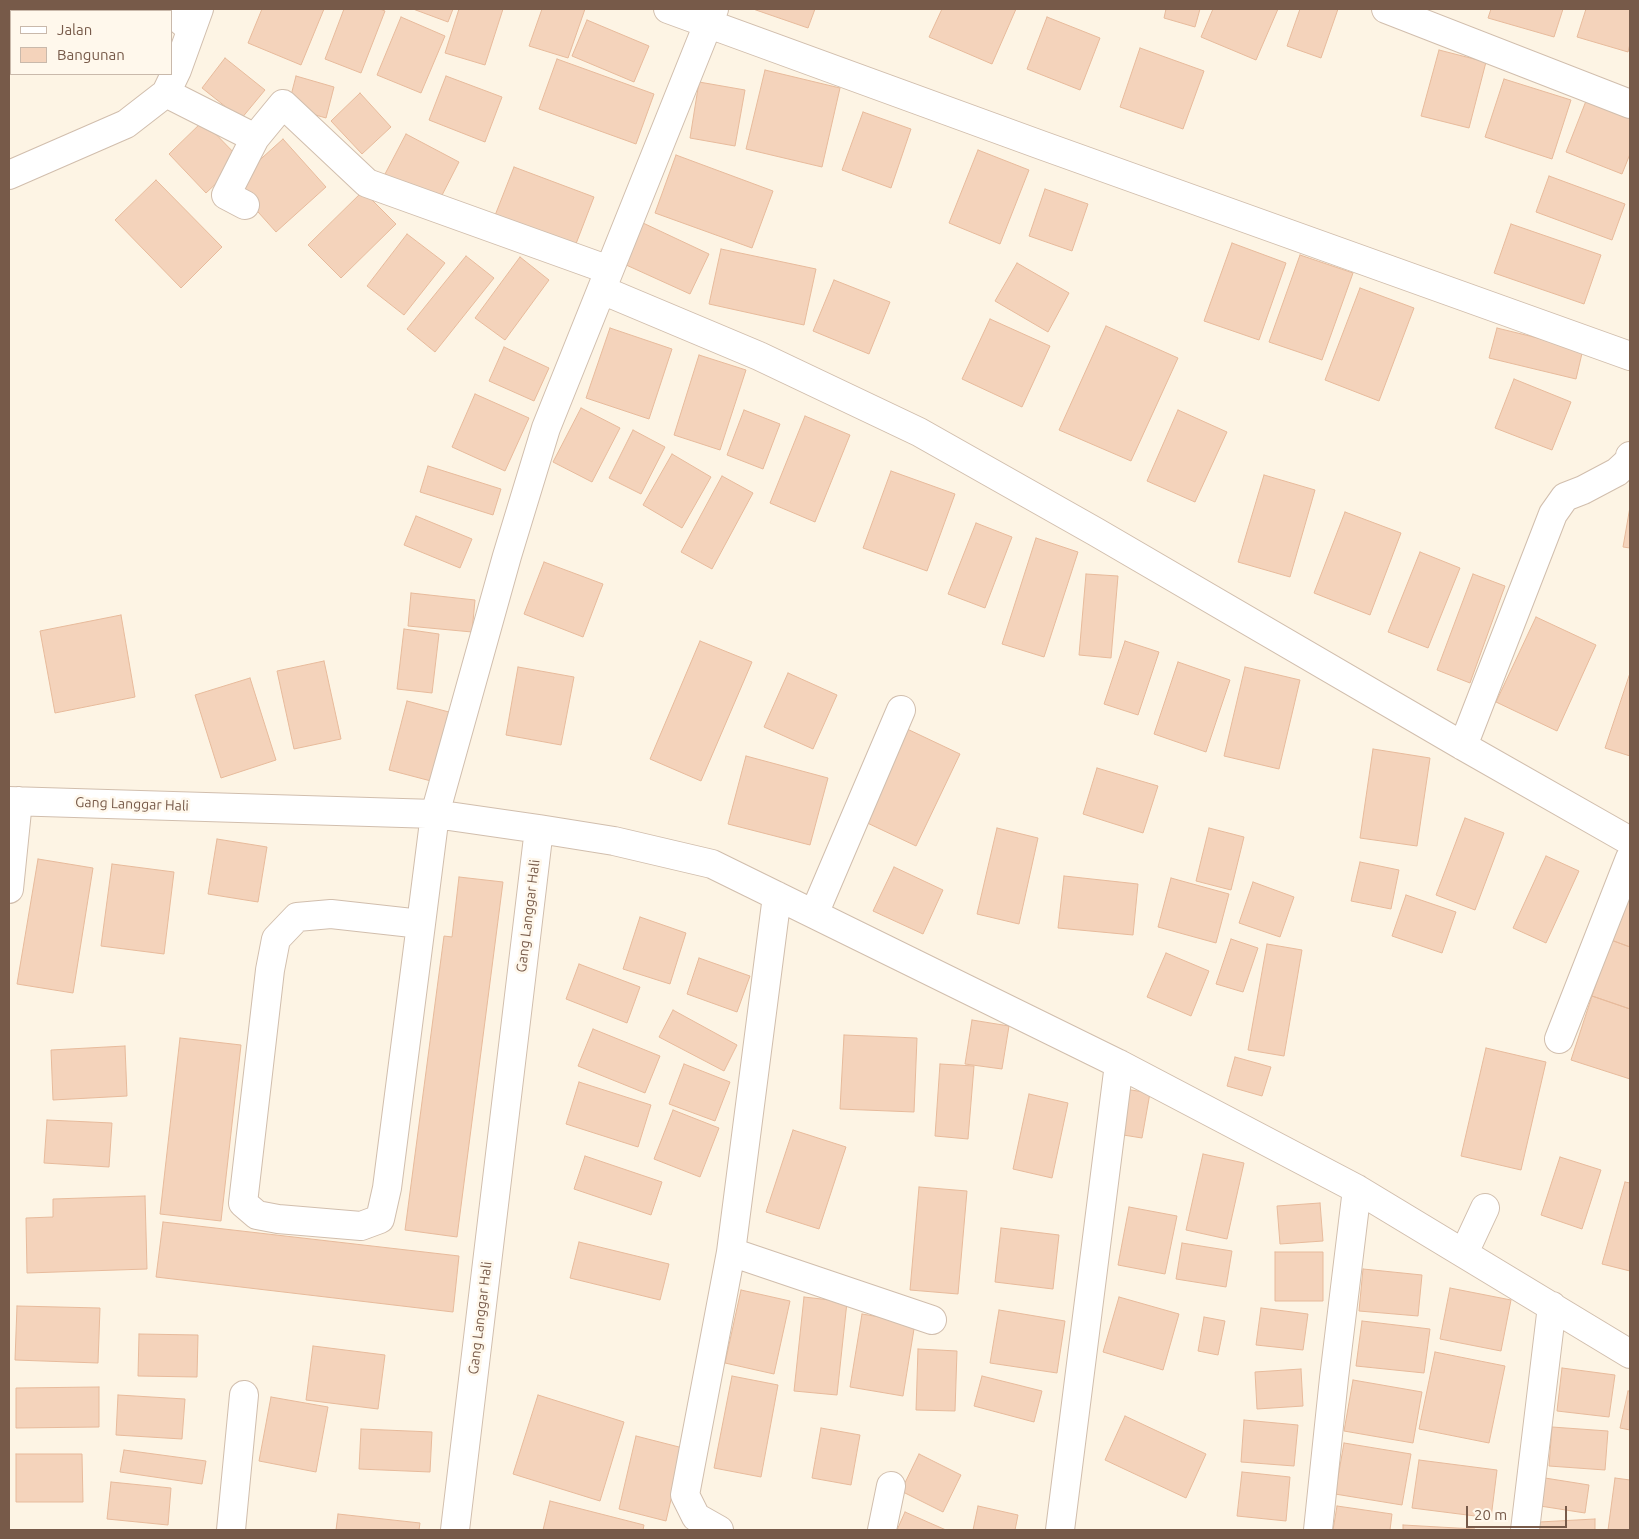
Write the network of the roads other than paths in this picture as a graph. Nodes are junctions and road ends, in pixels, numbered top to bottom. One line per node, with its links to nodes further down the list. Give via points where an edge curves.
1 (668, 9): 4 (street)
2 (1386, 9): 6 (street)
3 (183, 15): 5 (street, via 177,70)
4 (711, 16): 10 (street); 11 (street, via 1060,152)
5 (166, 93): 7 (street); 8 (street, via 126,124)
6 (1630, 104)
7 (255, 138): 9 (street, via 226,195); 10 (street, via 283,104 367,182)
8 (9, 175)
9 (245, 205)
10 (606, 280): 14 (street, via 918,432); 16 (street, via 546,428)
11 (1630, 356)
12 (1630, 456): 14 (street, via 1630,460 1617,472 1565,497 1552,514)
13 (902, 710): 22 (street)
14 (1463, 746): 18 (street)
15 (14, 801): 16 (street, Gang Langgar Hali); 20 (street)
16 (435, 814): 17 (street, Gang Langgar Hali); 23 (street)
17 (539, 829): 21 (street, via 614,841 712,864); 36 (street, Gang Langgar Hali)
18 (1630, 841)
19 (1630, 858): 24 (street)
20 (9, 889)
21 (776, 896): 22 (street); 28 (street)
22 (814, 914): 25 (street)
23 (421, 924): 23 (street, via 331,914 297,917 276,939 243,1203 257,1216 361,1226 380,1219 387,1188)
24 (1559, 1039)
25 (1119, 1064): 26 (street); 39 (street)
26 (1357, 1189): 29 (street); 40 (street)
27 (1485, 1208): 29 (street)
28 (731, 1252): 31 (street); 37 (street, via 685,1495 696,1516)
29 (1464, 1253): 30 (street)
30 (1552, 1306): 32 (street); 41 (street)
31 (932, 1320)
32 (1630, 1354)
33 (244, 1395): 35 (street)
34 (891, 1486): 38 (street)
35 (231, 1530)
36 (455, 1530)
37 (719, 1530)
38 (882, 1530)
39 (1060, 1530)
40 (1318, 1530)
41 (1525, 1530)

